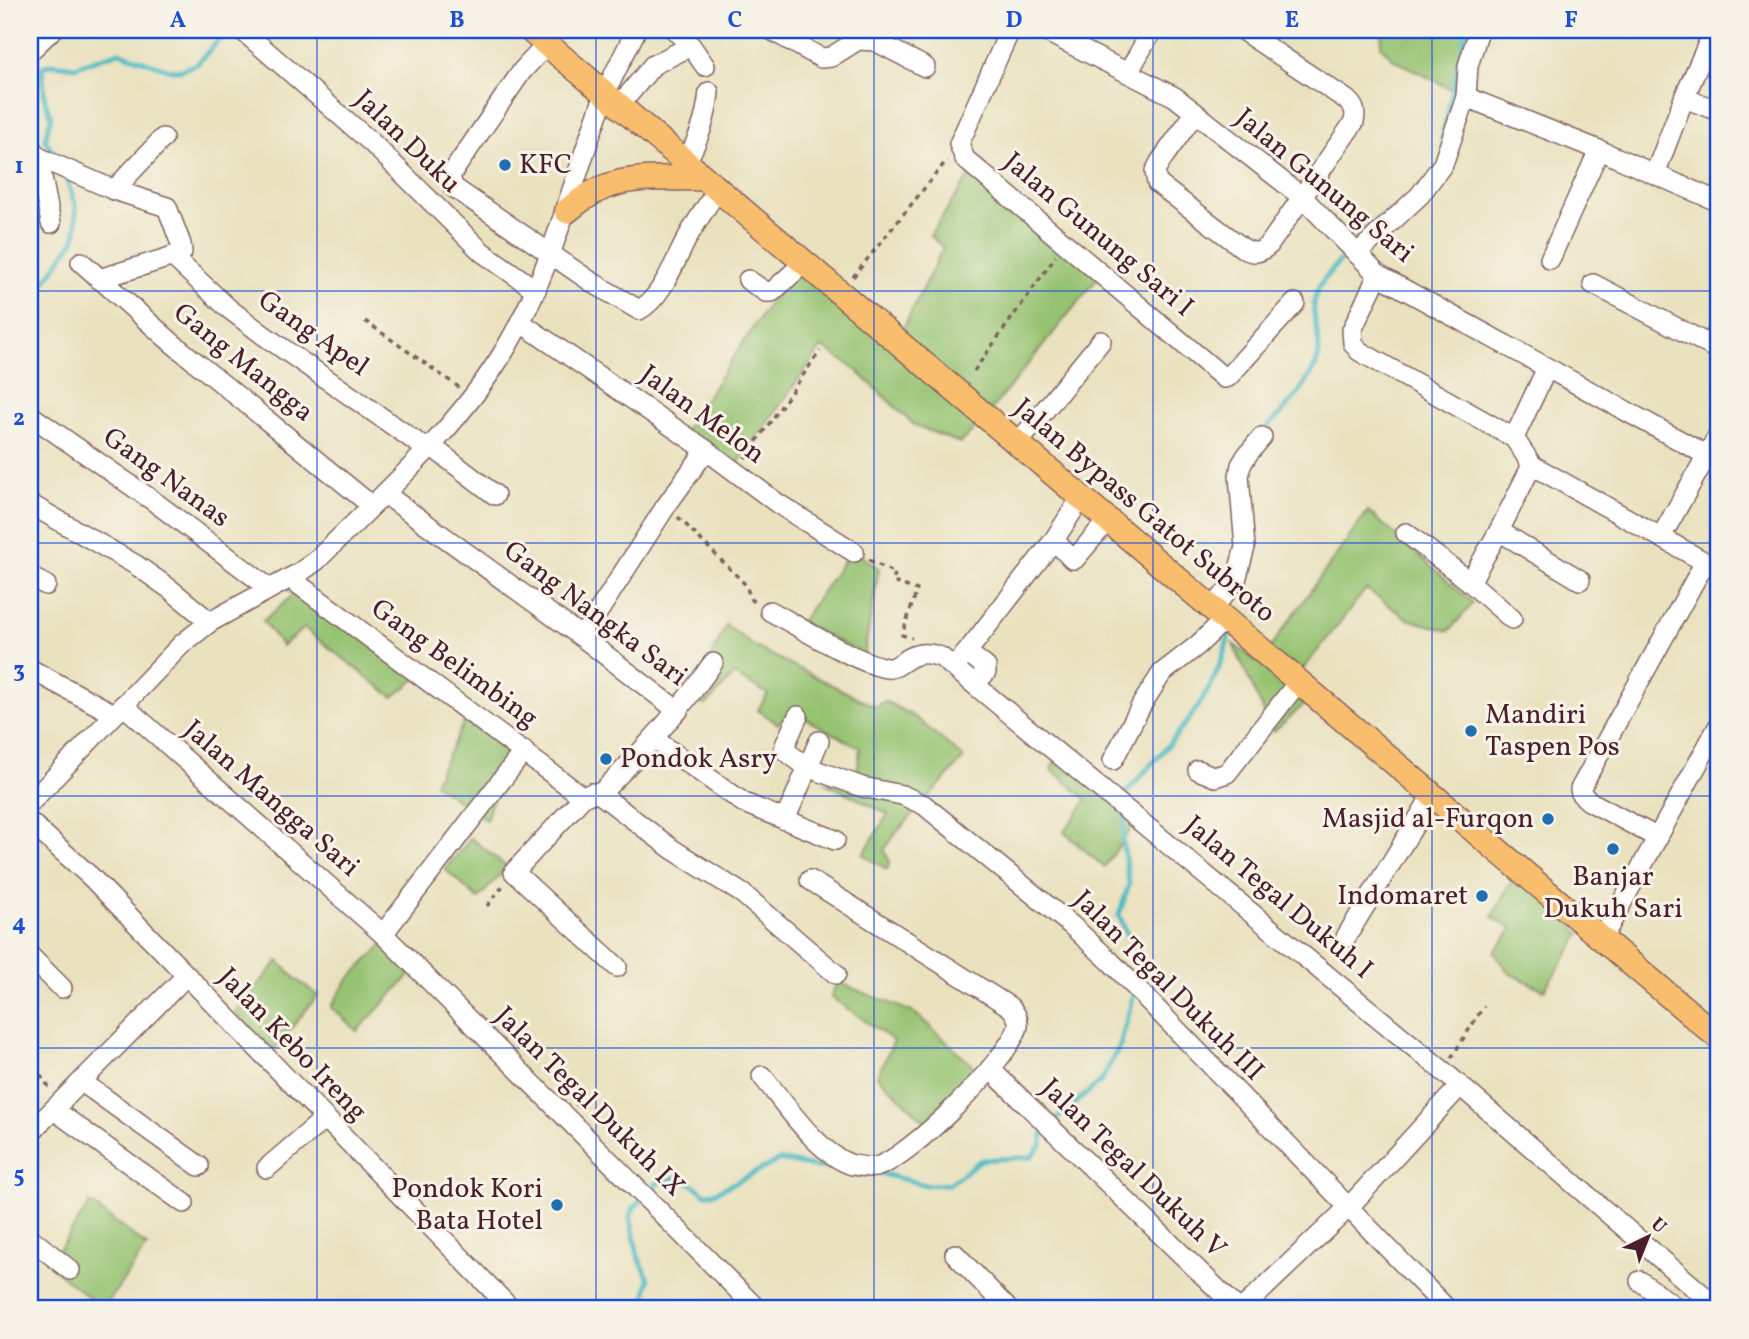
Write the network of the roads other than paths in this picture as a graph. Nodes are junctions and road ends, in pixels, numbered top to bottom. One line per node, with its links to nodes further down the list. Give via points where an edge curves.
1 (52, 30): 14 (street)
2 (242, 30): 44 (street, Jalan Duku, via 372,143 482,252)
3 (636, 30): 21 (street)
4 (675, 30): 13 (street)
5 (771, 30): 16 (street, via 821,58 867,40)
6 (1010, 30): 45 (street, Jalan Gunung Sari I, via 959,144 965,159 1224,378)
7 (1043, 30): 17 (street, Jalan Gunung Sari)
8 (1152, 30): 17 (street)
9 (1242, 30): 30 (street, via 1347,100 1356,113)
10 (1479, 30): 19 (street, via 1468,66)
11 (1714, 30): 20 (street)
12 (538, 37): 21 (main road, Jalan Bypass Gatot Subroto); 34 (street, via 450,176 453,187)
13 (691, 46): 15 (street); 21 (street, via 653,65)
14 (30, 51)
15 (705, 66)
16 (925, 67)
17 (1128, 73): 23 (street, Jalan Gunung Sari)
18 (709, 92): 28 (street)
19 (1466, 97): 25 (street); 35 (street, via 1434,178)
20 (1684, 98): 22 (street); 27 (street)
21 (613, 99): 28 (main road, Jalan Bypass Gatot Subroto); 32 (street)
22 (1719, 111)
23 (1195, 113): 30 (street, Jalan Gunung Sari); 30 (street, via 1155,172 1157,183 1166,191 1253,253 1269,245)
24 (163, 138): 29 (street)
25 (1600, 150): 27 (street); 37 (street)
26 (34, 152): 29 (street); 33 (street)
27 (1655, 174): 31 (street)
28 (702, 177): 32 (main road, via 619,181 591,192); 34 (street, via 692,230 674,266 639,310); 39 (main road, Jalan Bypass Gatot Subroto)
29 (114, 190): 36 (street, via 167,207 182,248)
30 (1302, 197): 35 (street, Jalan Gunung Sari)
31 (1719, 202)
32 (567, 211): 34 (street)
33 (51, 223)
34 (551, 254): 44 (street)
35 (1357, 254): 40 (street, Jalan Gunung Sari)
36 (172, 256): 41 (street); 55 (street, Gang Apel, via 261,334)
37 (1550, 259)
38 (81, 262): 41 (street, Gang Mangga)
39 (805, 262): 42 (street, via 772,292); 54 (main road, Jalan Bypass Gatot Subroto)
40 (1378, 275): 49 (street, Jalan Gunung Sari); 53 (street, via 1352,330 1357,349)
41 (99, 279): 61 (street, Gang Mangga, via 171,342)
42 (748, 280)
43 (1593, 284): 48 (street)
44 (536, 290): 46 (street)
45 (1295, 303)
46 (520, 321): 55 (street, via 473,397); 56 (street, Jalan Melon)
47 (1101, 341): 54 (street)
48 (1716, 342)
49 (1547, 368): 53 (street); 57 (street, Jalan Gunung Sari)
50 (30, 415): 73 (street, Gang Nanas)
51 (1719, 434): 57 (street)
52 (1262, 437): 75 (street, via 1241,465 1245,547 1236,580)
53 (1514, 438): 58 (street)
54 (1018, 443): 60 (main road, Jalan Bypass Gatot Subroto)
55 (430, 448): 59 (street, Gang Apel); 61 (street)
56 (706, 450): 68 (street, Jalan Melon); 78 (street)
57 (1713, 459): 66 (street)
58 (1532, 465): 64 (street); 66 (street)
59 (495, 495)
60 (1081, 498): 63 (main road, Jalan Bypass Gatot Subroto); 67 (street)
61 (379, 500): 70 (street, via 316,561); 78 (street, Gang Nangka Sari)
62 (30, 504): 77 (street, via 136,565)
63 (1107, 521): 67 (street, via 1075,559); 75 (main road, Jalan Bypass Gatot Subroto)
64 (1499, 531): 71 (street); 72 (street)
65 (1406, 533): 72 (street)
66 (1661, 537): 69 (street)
67 (1054, 540): 79 (street)
68 (853, 552)
69 (1712, 566): 100 (street, via 1580,789 1584,798)
70 (290, 578): 73 (street); 91 (street, Gang Belimbing)
71 (1580, 580)
72 (1470, 582): 76 (street)
73 (269, 588): 77 (street)
74 (770, 611): 81 (street, Jalan Tegal Dukuh I, via 888,669 928,653)
75 (1219, 613): 83 (main road, Jalan Bypass Gatot Subroto); 92 (street, via 1198,645 1162,673)
76 (1512, 619)
77 (210, 622): 85 (street)
78 (582, 637): 86 (street, Gang Nangka Sari)
79 (967, 652): 81 (street); 84 (street, via 986,667)
80 (713, 663): 86 (street)
81 (954, 668): 84 (street, Jalan Tegal Dukuh I)
82 (30, 669): 85 (street, Jalan Mangga Sari)
83 (1299, 681): 94 (street, via 1227,773 1215,777); 96 (main road, Jalan Bypass Gatot Subroto)
84 (975, 684): 115 (street, Jalan Tegal Dukuh I)
85 (119, 709): 97 (street); 103 (street, Jalan Mangga Sari)
86 (678, 711): 89 (street, Gang Nangka Sari)
87 (798, 716): 93 (street, via 784,750)
88 (1719, 725): 100 (street)
89 (654, 739): 95 (street, Gang Nangka Sari); 98 (street, via 744,803)
90 (818, 741): 93 (street)
91 (524, 751): 95 (street, Gang Belimbing); 103 (street)
92 (1113, 760)
93 (807, 767): 98 (street); 122 (street, Jalan Tegal Dukuh III, via 924,805 1111,962)
94 (1198, 770)
95 (592, 796): 107 (street, via 514,872); 108 (street, Gang Belimbing, via 743,894)
96 (1432, 796): 104 (street); 105 (main road, Jalan Bypass Gatot Subroto)
97 (30, 803)
98 (785, 820): 101 (street)
99 (30, 822): 109 (street, Jalan Kebo Ireng, via 91,877)
100 (1658, 838): 105 (street)
101 (835, 840)
102 (810, 880): 112 (street, via 1017,1014 1015,1032)
103 (383, 934): 130 (street, Jalan Tegal Dukuh IX)
104 (1346, 937)
105 (1602, 939): 111 (main road, Jalan Bypass Gatot Subroto)
106 (30, 956): 110 (street)
107 (617, 967)
108 (836, 974)
109 (186, 976): 114 (street); 117 (street, Jalan Kebo Ireng)
110 (62, 988)
111 (1719, 1038)
112 (990, 1069): 113 (street, via 930,1130 901,1154 875,1167 852,1165 831,1153); 131 (street, Jalan Tegal Dukuh V)
113 (762, 1076)
114 (82, 1082): 116 (street); 119 (street)
115 (1460, 1086): 122 (street); 127 (street, Jalan Tegal Dukuh I)
116 (57, 1107): 118 (street); 121 (street)
117 (324, 1119): 120 (street); 129 (street, Jalan Kebo Ireng)
118 (30, 1133)
119 (199, 1166)
120 (267, 1168)
121 (184, 1203)
122 (1348, 1208): 131 (street); 132 (street, Jalan Tegal Dukuh III)
123 (30, 1238): 125 (street)
124 (955, 1254): 128 (street)
125 (70, 1270)
126 (1640, 1281): 133 (street)
127 (1708, 1306)
128 (1006, 1308)
129 (511, 1309)
130 (757, 1309)
131 (1240, 1309)
132 (1447, 1309)
133 (1678, 1309)

